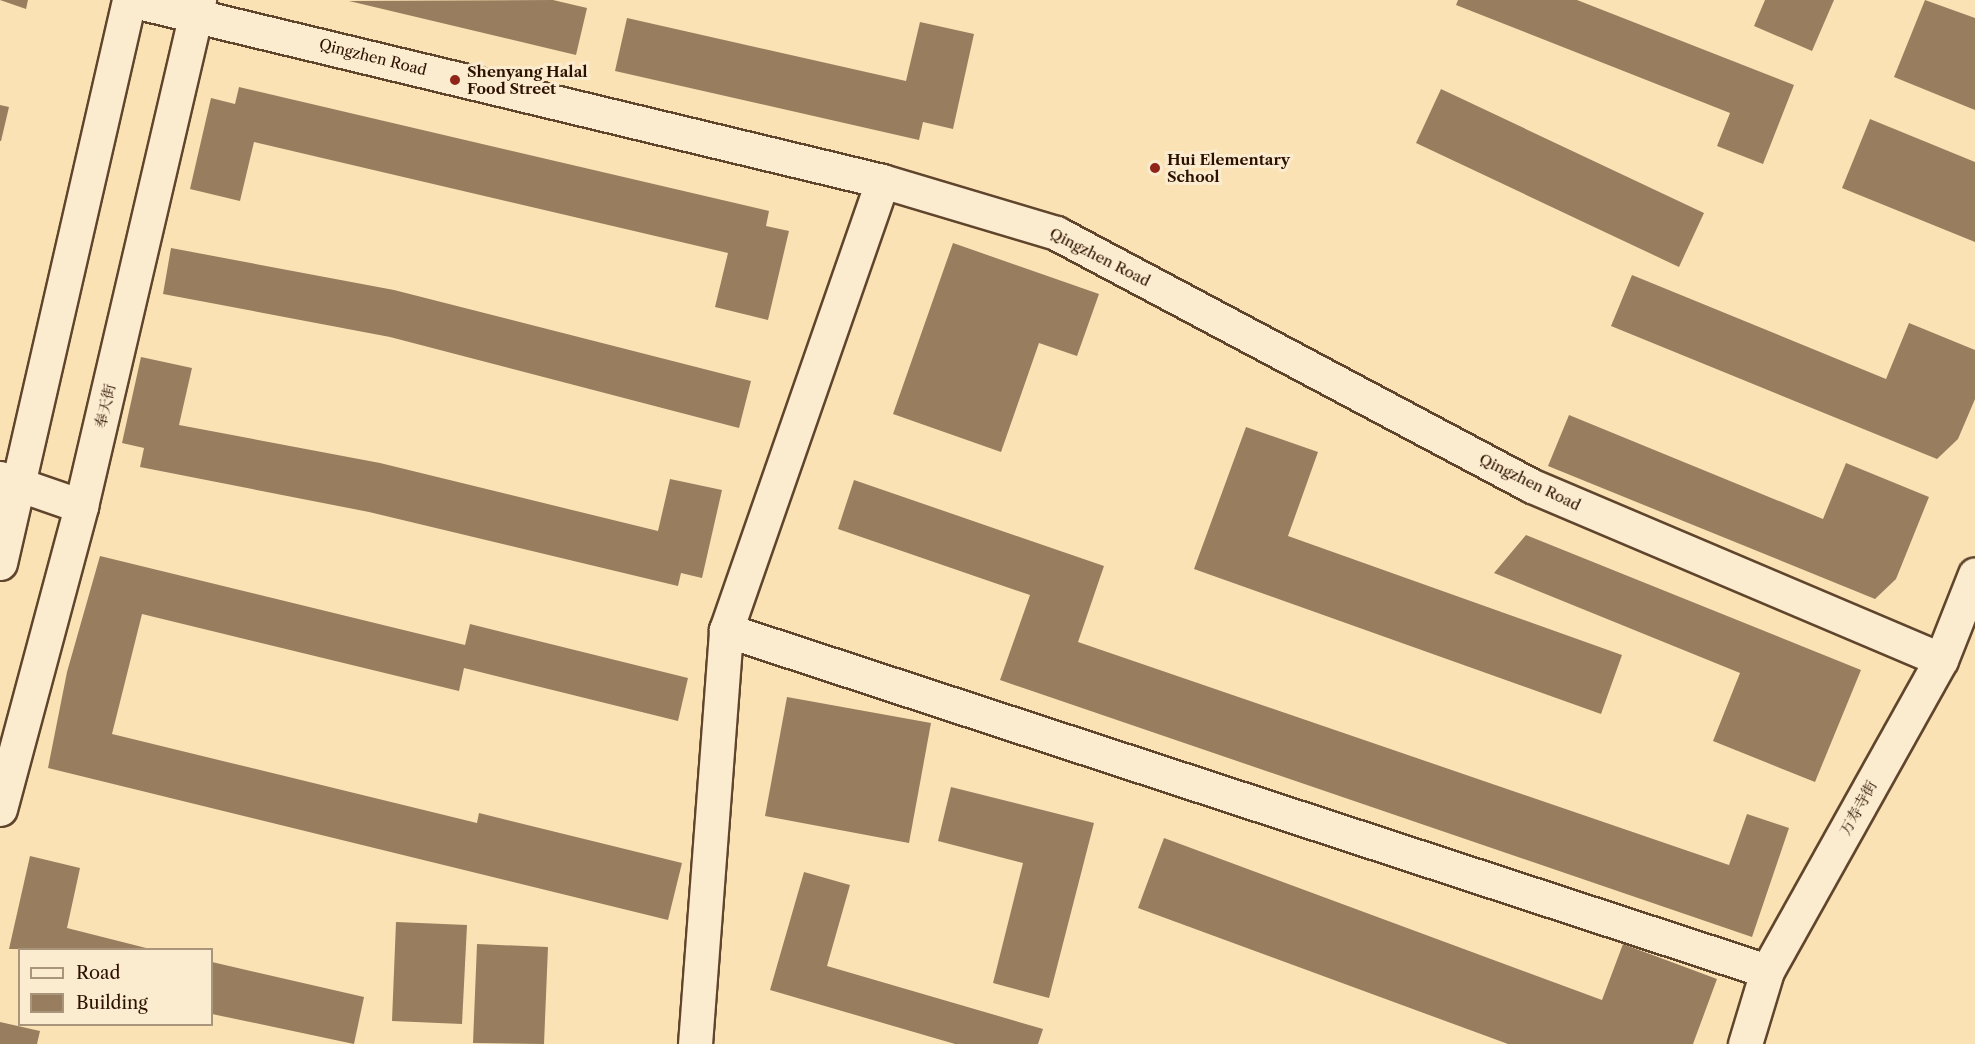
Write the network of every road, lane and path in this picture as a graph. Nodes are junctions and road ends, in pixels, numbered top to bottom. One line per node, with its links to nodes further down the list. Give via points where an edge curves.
1 (130, 0): 2 (street, Qingzhen Road); 4 (street)
2 (197, 7): 3 (street, Qingzhen Road); 5 (street, 奉天街)
3 (882, 181): 8 (street); 9 (street, Qingzhen Road, via 1056,233 1532,486)
4 (10, 482): 5 (street); 6 (street)
5 (81, 506): 10 (street, 奉天街)
6 (0, 562)
7 (1975, 574): 9 (street, 万寿寺街)
8 (726, 630): 11 (street); 12 (street)
9 (1941, 660): 11 (street, 万寿寺街)
10 (0, 809)
11 (1767, 971): 13 (street, 万寿寺街)
12 (695, 1044)
13 (1745, 1044)

